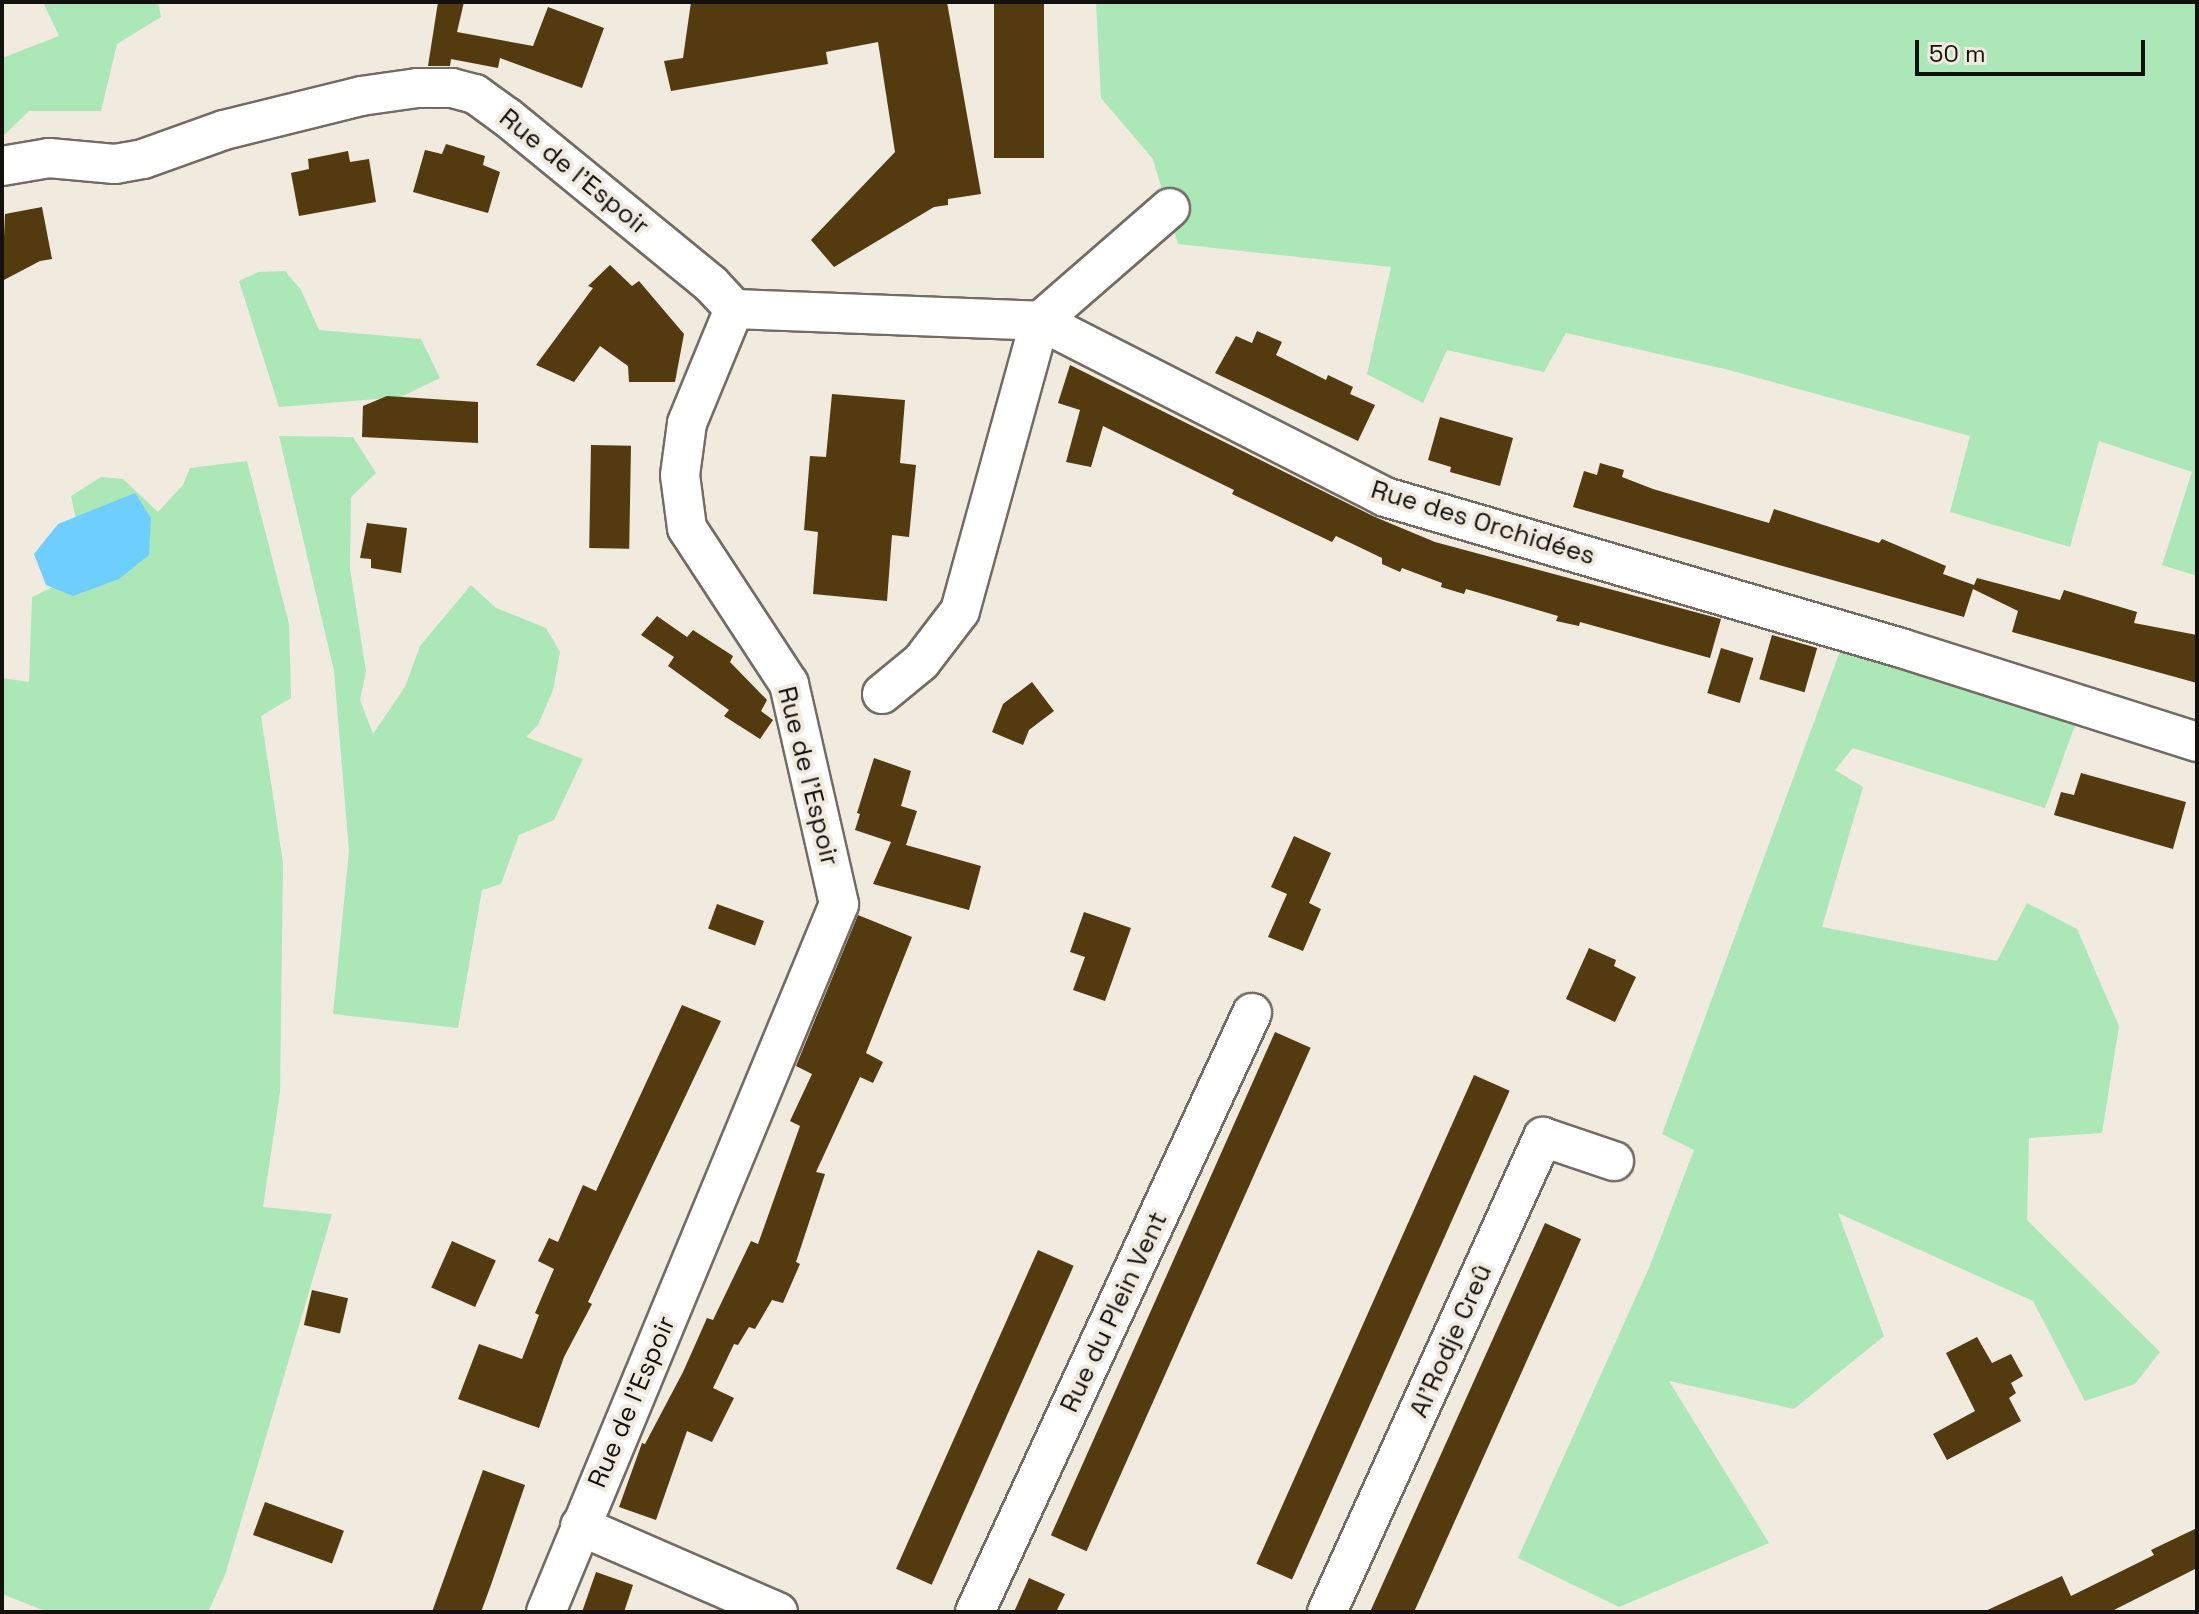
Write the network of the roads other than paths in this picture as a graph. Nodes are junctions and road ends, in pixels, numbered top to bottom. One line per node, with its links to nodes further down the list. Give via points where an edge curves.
1 (2, 166): 3 (street, Rue de l'Espoir, via 49,158 115,164 361,96 452,88 475,94 507,117 711,284)
2 (1170, 208): 4 (street)
3 (734, 309): 4 (street, Rue des Orchidées); 9 (street, Rue de l'Espoir, via 687,423 680,475 687,528 789,684 839,904)
4 (1040, 321): 5 (street, via 960,611 921,662); 6 (street, Rue des Orchidées, via 1385,497 1901,648)
5 (882, 694)
6 (2197, 742)
7 (1252, 1013): 12 (street, Rue du Plein Vent)
8 (1614, 1161): 13 (street, Al'Rodje Creû, via 1543,1137)
9 (580, 1526): 10 (street, Rue de l'Espoir); 11 (street)
10 (546, 1612)
11 (778, 1612)
12 (975, 1612)
13 (1327, 1612)

